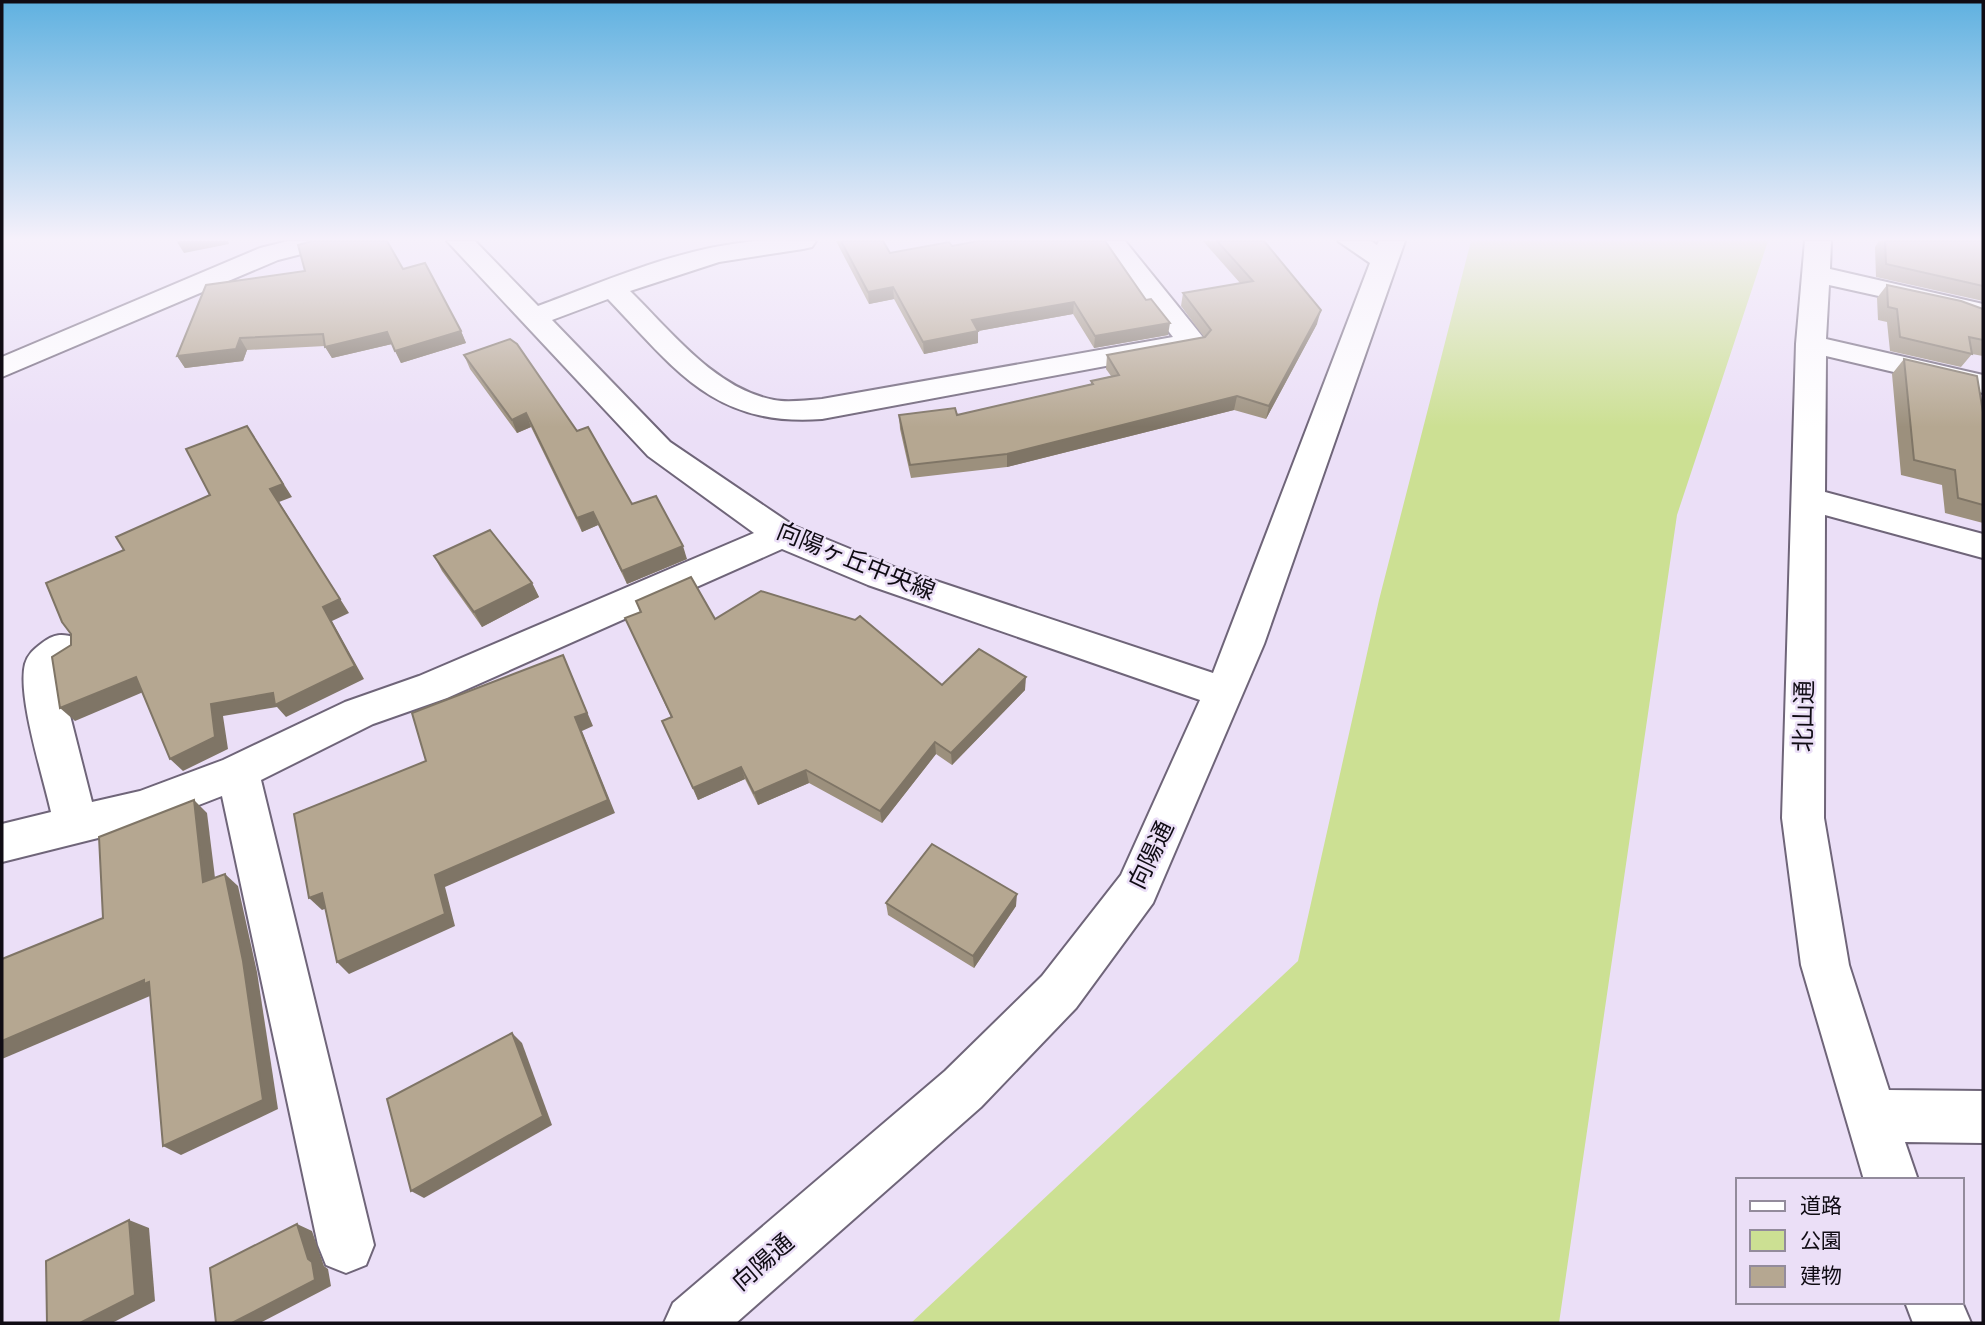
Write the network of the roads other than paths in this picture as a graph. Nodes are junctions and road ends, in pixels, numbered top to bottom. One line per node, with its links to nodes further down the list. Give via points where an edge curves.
1 (155, 303): 12 (street)
2 (519, 303): 10 (street, 向陽ヶ丘中央線)
3 (571, 303): 10 (street)
4 (627, 303): 5 (street, via 705,379 734,399 775,411 822,410 1192,342)
5 (1161, 303)
6 (1369, 303): 18 (street, 向陽通, via 1245,643)
7 (1814, 303): 11 (street, 北山通)
8 (1953, 303): 9 (street)
9 (1983, 314)
10 (533, 318): 15 (street, 向陽ヶ丘中央線, via 659,449)
11 (1811, 344): 13 (street); 14 (street, 北山通)
12 (2, 368)
13 (1983, 384)
14 (1808, 499): 16 (street); 22 (street, 北山通, via 1802,818 1825,965)
15 (782, 535): 18 (street, 向陽ヶ丘中央線, via 881,576); 19 (street, via 433,687 359,713)
16 (1983, 546)
17 (63, 648): 20 (street, via 45,662 42,684)
18 (1222, 692): 27 (street, 向陽通, via 1137,889 1059,992 963,1089)
19 (238, 772): 20 (street, via 142,809); 25 (street)
20 (76, 825): 21 (street)
21 (2, 843)
22 (1871, 1116): 23 (street); 24 (street, 北山通)
23 (1983, 1117)
24 (1890, 1178)
25 (346, 1245)
26 (1934, 1304): 28 (street)
27 (694, 1323)
28 (1942, 1323)

